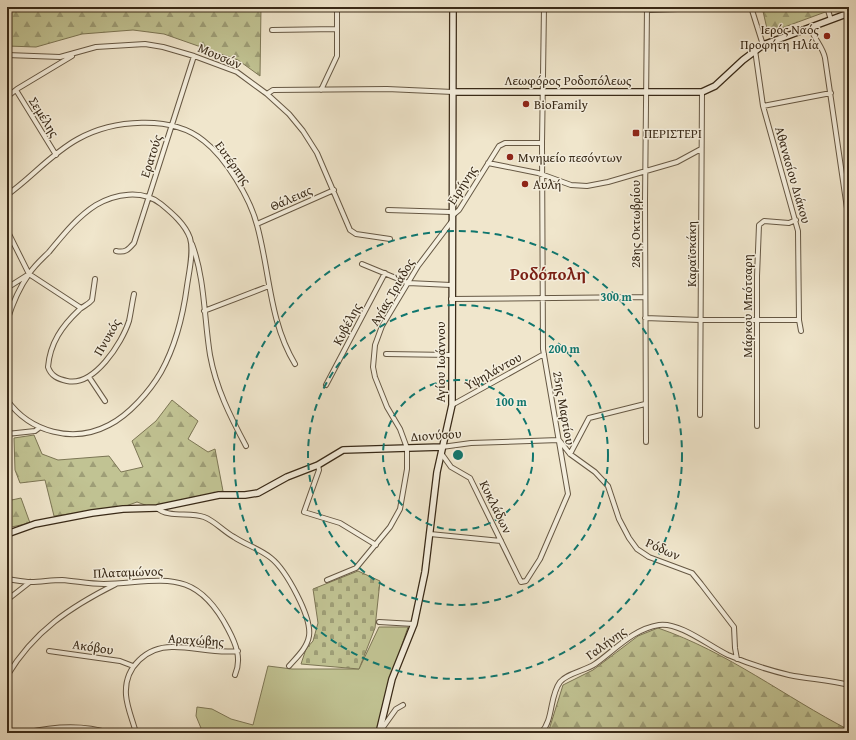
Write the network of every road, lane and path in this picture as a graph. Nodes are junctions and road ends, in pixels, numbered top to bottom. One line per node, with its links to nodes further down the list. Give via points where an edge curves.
1 (337, 7): 11 (street)
2 (453, 7): 24 (street, Αγίου Ιωάννου)
3 (544, 7): 22 (street, 25ης Μαρτίου)
4 (739, 7): 7 (street)
5 (751, 7): 13 (street)
6 (827, 7): 9 (street)
7 (647, 8): 23 (street, 28ης Οκτωβρίου)
8 (849, 13): 9 (street)
9 (831, 20): 10 (street)
10 (810, 28): 13 (street); 26 (street, via 817,43 823,48)
11 (337, 29): 12 (street); 21 (street, via 337,56)
12 (272, 30)
13 (763, 45): 14 (street)
14 (755, 50): 25 (street, via 715,86); 29 (street, Αθανασίου Διάκου)
15 (78, 52): 17 (street, Μουσών, via 96,47 145,44); 18 (street, Μουσών); 19 (street)
16 (7, 55): 18 (street, Μουσών)
17 (194, 56): 27 (street, Μουσών, via 237,72); 30 (street, Ερατούς)
18 (60, 57): 19 (street)
19 (61, 62): 20 (street)
20 (16, 90): 28 (street); 33 (street, Σεμέλης)
21 (321, 90): 24 (street, Λεωφόρος Ροδοπόλεως); 27 (street, Λεωφόρος Ροδοπόλεως, via 273,90)
22 (542, 91): 23 (street, Λεωφόρος Ροδοπόλεως); 24 (street, Λεωφόρος Ροδοπόλεως); 31 (street, 25ης Μαρτίου)
23 (646, 91): 25 (street, Λεωφόρος Ροδοπόλεως); 35 (street, 28ης Οκτωβρίου)
24 (453, 92): 41 (street, Αγίου Ιωάννου)
25 (702, 92): 32 (street, Καραϊσκάκη)
26 (831, 93): 29 (street); 43 (street)
27 (267, 94): 37 (street, Μουσών, via 303,131 317,153)
28 (7, 97)
29 (762, 106): 42 (street, Αθανασίου Διάκου)
30 (171, 126): 33 (street, Ευτέρπης, via 130,122 110,126 76,139); 39 (street, Ερατούς); 44 (street, Ευτέρπης, via 191,132 205,141 226,165)
31 (542, 143): 34 (street, Ειρήνης, via 502,144); 36 (street, 25ης Μαρτίου)
32 (701, 149): 35 (street, Ειρήνης, via 677,162); 66 (street, Καραϊσκάκη)
33 (56, 154): 38 (street, Ευτέρπης)
34 (488, 163): 36 (street, Ειρήνης); 41 (street, Ειρήνης, via 459,210)
35 (645, 170): 36 (street, Ειρήνης, via 587,186 571,185); 58 (street, 28ης Οκτωβρίου)
36 (542, 174): 59 (street, 25ης Μαρτίου)
37 (334, 190): 44 (street, Θάλειας); 46 (street, Μουσών, via 350,230 356,234)
38 (7, 195)
39 (148, 196): 47 (street, via 175,216 184,226); 48 (street, Ερατούς, via 134,243 129,250); 50 (street, via 120,196 97,205 79,218)
40 (388, 210): 41 (street)
41 (452, 216): 53 (street, Αγίας Τριάδος); 54 (street, Αγίου Ιωάννου)
42 (796, 220): 67 (street, Μάρκου Μπότσαρη, via 789,223 764,221 758,225); 68 (street, Αθανασίου Διάκου)
43 (849, 222)
44 (257, 224): 55 (street, Ευτέρπης)
45 (7, 230): 50 (street)
46 (390, 239)
47 (190, 240): 64 (street, via 200,269); 83 (street, via 188,282 177,336 160,373 145,394 119,418 100,429 65,434)
48 (116, 250)
49 (362, 264): 51 (street)
50 (29, 274): 56 (street); 62 (street); 63 (street)
51 (385, 274): 53 (street); 76 (street, Κυβέλης)
52 (94, 280): 63 (street, Πνυκός, via 92,300)
53 (408, 283): 54 (street); 88 (street, Αγίας Τριάδος, via 382,326 375,345 373,367 383,398 400,428)
54 (451, 284): 60 (street, Αγίου Ιωάννου)
55 (269, 286): 64 (street); 74 (street, Ευτέρπης, via 283,343)
56 (7, 288)
57 (134, 294): 75 (street, Πνυκός, via 128,322 116,345 105,363)
58 (645, 297): 59 (street); 65 (street, 28ης Οκτωβρίου)
59 (542, 298): 60 (street); 72 (street, 25ης Μαρτίου)
60 (451, 299): 73 (street, Αγίου Ιωάννου)
61 (7, 302): 62 (street)
62 (12, 305): 69 (street)
63 (81, 308): 75 (street, Πνυκός, via 61,329 52,349 48,367 52,375 66,381 74,382)
64 (204, 311): 87 (street, via 217,385)
65 (645, 318): 66 (street); 79 (street, 28ης Οκτωβρίου)
66 (700, 320): 67 (street); 81 (street, Καραϊσκάκη)
67 (757, 320): 68 (street); 82 (street, Μάρκου Μπότσαρη)
68 (799, 320): 70 (street, Αθανασίου Διάκου)
69 (7, 321)
70 (801, 332)
71 (386, 354): 73 (street)
72 (544, 354): 80 (street, Υψηλάντου); 85 (street, 25ης Μαρτίου)
73 (451, 355): 80 (street, Αγίου Ιωάννου)
74 (295, 364)
75 (89, 377): 78 (street)
76 (326, 385)
77 (7, 400): 83 (street, via 22,416)
78 (104, 401)
79 (645, 404): 86 (street, 28ης Οκτωβρίου); 90 (street, via 589,418)
80 (452, 405): 89 (street, Αγίου Ιωάννου)
81 (700, 415)
82 (757, 426)
83 (39, 428): 84 (street, via 35,431)
84 (7, 434)
85 (560, 440): 89 (street, Διονύσου, via 471,443); 90 (street, Ρόδων); 100 (street, 25ης Μαρτίου, via 568,494 534,570 526,581)
86 (646, 442)
87 (246, 446)
88 (407, 448): 89 (street, Διονύσου); 91 (street, Διονύσου, via 343,450); 96 (street, Αγίας Τριάδος, via 407,469 400,509)
89 (441, 450): 94 (street, Αγίου Ιωάννου); 95 (street, Κυκλάδων, via 451,467 470,478)
90 (570, 454): 107 (street, Ρόδων, via 595,472 608,486 619,519 637,549 649,557 692,573 701,584 734,628)
91 (318, 465): 92 (street, Διονύσου, via 287,477 258,493 219,495); 96 (street, via 319,470 304,512 340,523)
92 (157, 508): 93 (street, Διονύσου, via 92,513 34,524); 109 (street, via 161,512 204,517 272,558 295,590 309,628 306,645)
93 (7, 534)
94 (430, 534): 95 (street); 104 (street, Αγίου Ιωάννου)
95 (501, 541): 100 (street, Κυκλάδων)
96 (376, 545): 98 (street, Αγίας Τριάδος, via 356,568)
97 (7, 579): 99 (street, Πλαταμώνος)
98 (327, 580)
99 (30, 582): 101 (street, Πλαταμώνος, via 62,580 88,584); 102 (street)
100 (521, 582)
101 (118, 583): 106 (street, Πλαταμώνος, via 162,580 194,588 214,605); 111 (street, via 56,619 26,650)
102 (7, 600)
103 (380, 622): 104 (street)
104 (414, 624): 117 (street, Αγίου Ιωάννου, via 392,679)
105 (49, 651): 108 (street, Ακόβου, via 120,661)
106 (238, 651): 108 (street, Αραχώβης, via 166,647 146,654); 110 (street, Πλαταμώνος, via 239,664)
107 (737, 659): 112 (street, via 790,675); 118 (street, Γαλήνης, via 672,626 651,627 626,640 587,669 559,683 547,726)
108 (133, 666): 116 (street, via 126,690)
109 (289, 666)
110 (235, 675)
111 (7, 676)
112 (849, 685)
113 (403, 705): 117 (street, via 396,709)
114 (25, 733): 115 (street, via 70,726 95,728)
115 (110, 733)
116 (136, 733)
117 (379, 733)
118 (541, 733)

